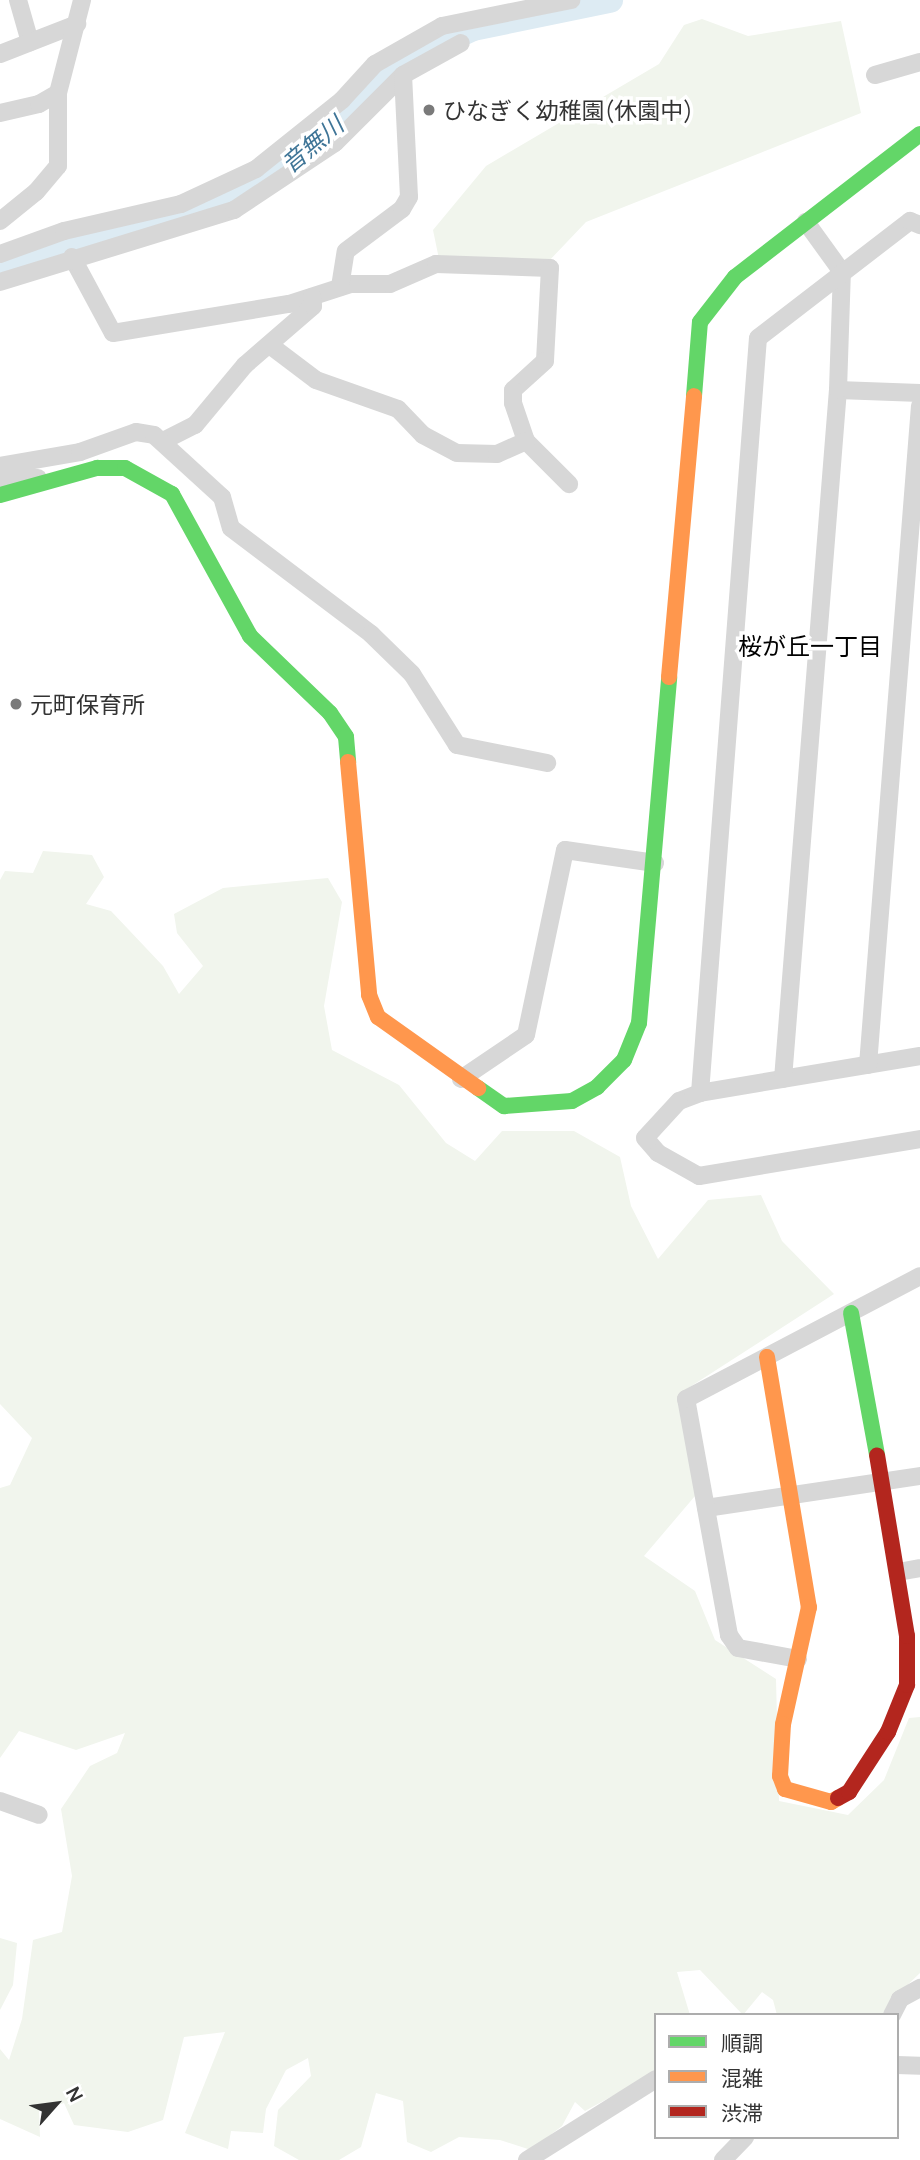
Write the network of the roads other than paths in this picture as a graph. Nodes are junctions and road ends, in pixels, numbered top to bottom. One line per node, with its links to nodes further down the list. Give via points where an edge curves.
1 (18, 0): 5 (street)
2 (82, 0): 4 (street)
3 (571, 0): 17 (street, via 442,26 375,64 342,100 256,169 181,204 65,231)
4 (77, 24): 5 (street); 11 (street)
5 (30, 42): 7 (street)
6 (461, 43): 9 (street)
7 (0, 54)
8 (920, 62): 10 (street)
9 (402, 75): 18 (street, via 335,142 234,210); 21 (street, via 409,197 402,209 346,251 339,265)
10 (875, 75)
11 (58, 93): 12 (street, via 39,104); 14 (street, via 58,166 36,192)
12 (0, 113)
13 (920, 134): 15 (street)
14 (0, 221)
15 (806, 222): 19 (street); 35 (street, via 735,277 700,322)
16 (920, 225): 19 (street, via 910,221)
17 (0, 254)
18 (72, 257): 20 (street); 22 (street, via 113,332)
19 (842, 272): 24 (street); 40 (street, via 758,338)
20 (0, 282)
21 (341, 287): 22 (street); 28 (street, via 390,284 436,264 550,268 545,362 513,390)
22 (312, 297): 23 (street, via 313,306)
23 (271, 346): 27 (street, via 245,365 195,425); 28 (street, via 316,380 398,409 424,435 457,453 498,454)
24 (838, 390): 25 (street); 39 (street)
25 (920, 393)
26 (920, 406): 37 (street)
27 (163, 441): 29 (street, via 136,432 80,453); 34 (street, via 222,496 232,528 371,634 412,674 457,745)
28 (526, 441): 31 (street)
29 (0, 466)
30 (0, 478): 32 (street, via 38,478)
31 (569, 484)
32 (42, 485): 33 (street); 38 (street, via 97,468 125,468 172,494 250,636 330,713 346,737 352,770 369,995 378,1017)
33 (0, 495)
34 (547, 763)
35 (655, 863): 38 (street, via 565,850 526,1035); 38 (street, via 639,1023 624,1060 597,1087 572,1101 533,1108 504,1106)
36 (920, 1056): 37 (street)
37 (868, 1065): 39 (street)
38 (461, 1079)
39 (783, 1079): 40 (street)
40 (700, 1093): 41 (street, via 679,1101 645,1138 658,1153 699,1176)
41 (920, 1139)
42 (920, 1276): 43 (street)
43 (851, 1312): 44 (street); 46 (street)
44 (767, 1357): 47 (street); 48 (street, via 686,1399)
45 (920, 1476): 46 (street)
46 (882, 1483): 47 (street); 50 (street)
47 (790, 1496): 48 (street); 51 (street, via 809,1607)
48 (706, 1508): 51 (street, via 729,1635 738,1648)
49 (920, 1569): 50 (street)
50 (898, 1572): 52 (street)
51 (798, 1659): 52 (street, via 783,1724 780,1776 785,1789 831,1802 849,1792)
52 (913, 1686)
53 (0, 1801): 54 (street)
54 (39, 1815)
55 (920, 1988): 56 (street, via 901,1999)
56 (893, 2013)
57 (899, 2065): 58 (street)
58 (920, 2066)
59 (654, 2080): 61 (street)
60 (743, 2139): 62 (street)
61 (527, 2160)
62 (723, 2160)

